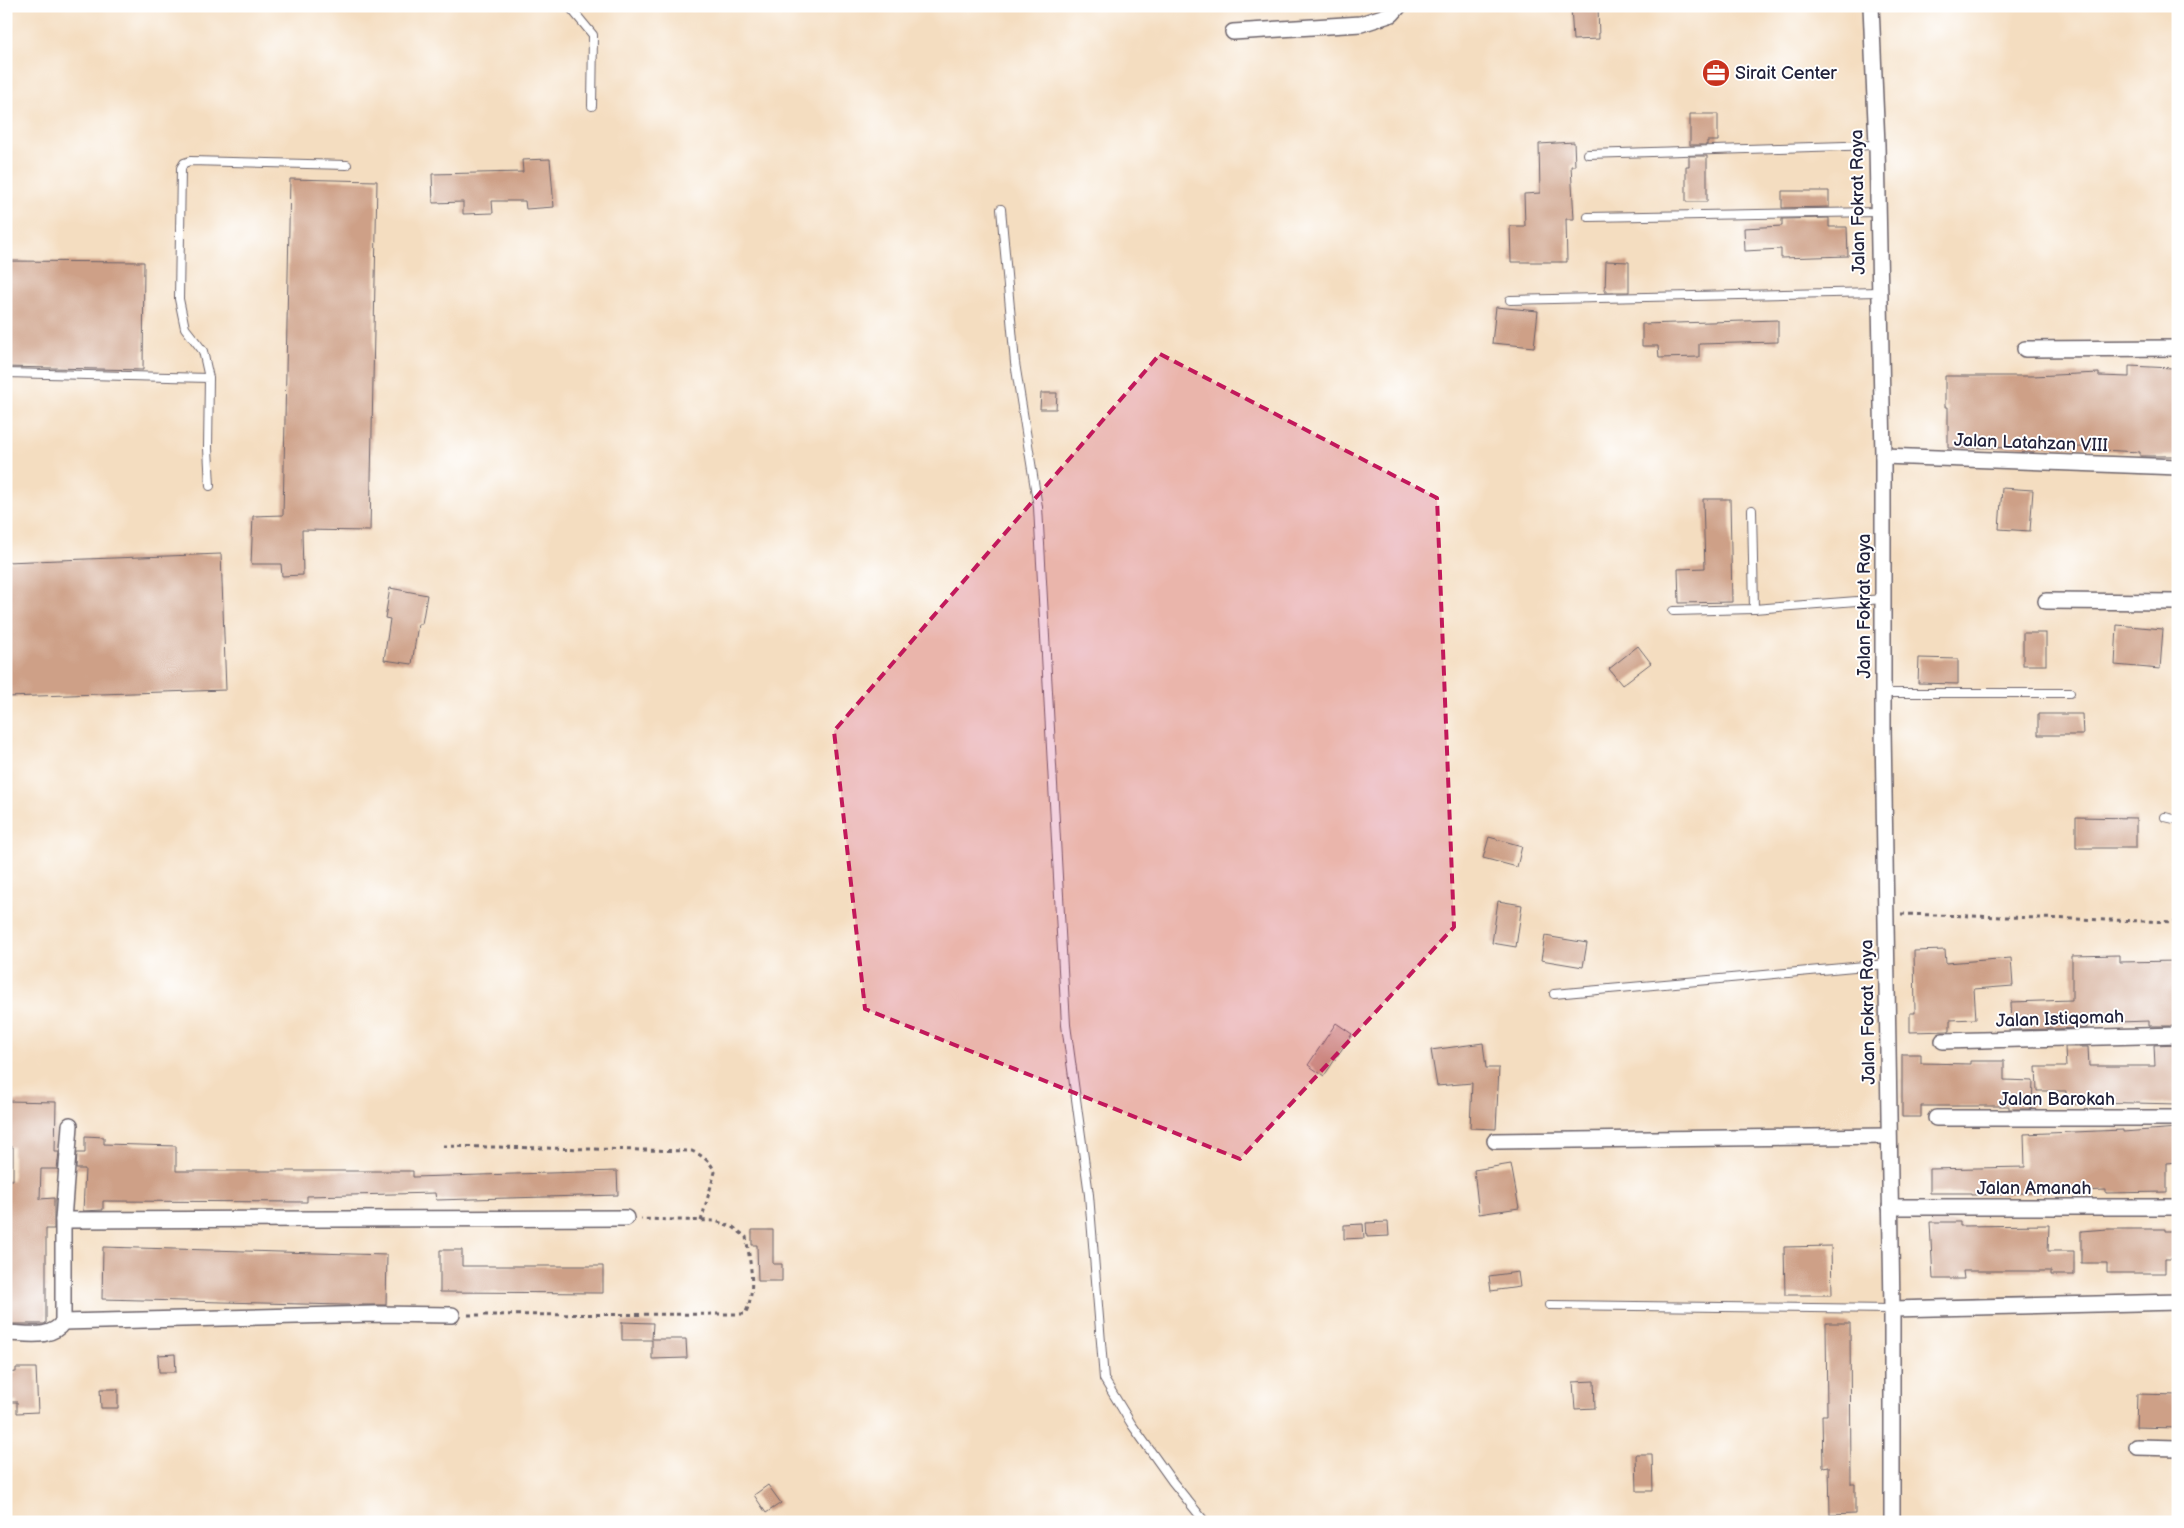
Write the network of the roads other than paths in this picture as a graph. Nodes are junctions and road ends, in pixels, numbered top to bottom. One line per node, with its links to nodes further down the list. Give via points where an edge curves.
1 (569, 6): 5 (lane, via 593,35)
2 (1398, 6): 4 (street, via 1392,14 1361,24)
3 (1870, 6): 6 (street, Jalan Fokrat Raya)
4 (1233, 32)
5 (592, 106)
6 (1877, 145): 7 (lane); 10 (street, Jalan Fokrat Raya)
7 (1588, 154)
8 (347, 165): 17 (lane, via 184,163 179,299 185,328 203,351)
9 (1001, 209): 52 (lane, via 1015,363 1038,508 1066,1025 1089,1195 1104,1379 1172,1482)
10 (1878, 212): 11 (lane); 12 (street, Jalan Fokrat Raya)
11 (1588, 216)
12 (1879, 292): 13 (lane); 18 (street, Jalan Fokrat Raya)
13 (1510, 300)
14 (2178, 348): 15 (street)
15 (2025, 349)
16 (6, 373): 17 (lane)
17 (209, 378): 20 (lane)
18 (1883, 456): 19 (street, Jalan Latahzan VIII); 22 (street, Jalan Fokrat Raya)
19 (2178, 466)
20 (210, 486)
21 (1752, 510): 25 (lane)
22 (1883, 599): 25 (lane); 27 (street, Jalan Fokrat Raya)
23 (2046, 601): 24 (street)
24 (2178, 602)
25 (1754, 610): 26 (lane)
26 (1673, 611)
27 (1883, 693): 28 (lane); 31 (street, Jalan Fokrat Raya)
28 (2070, 693)
29 (2165, 817): 30 (lane)
30 (2178, 820)
31 (1887, 964): 32 (lane); 38 (street, Jalan Fokrat Raya)
32 (1554, 994)
33 (2178, 1035): 34 (street, Jalan Istiqomah)
34 (1943, 1041)
35 (1936, 1118): 36 (street, Jalan Barokah)
36 (2178, 1118)
37 (70, 1125): 43 (street)
38 (1888, 1136): 39 (street); 40 (street, Jalan Fokrat Raya)
39 (1495, 1141)
40 (1890, 1207): 41 (street, Jalan Amanah); 46 (street, Jalan Fokrat Raya)
41 (2178, 1207)
42 (626, 1218): 43 (street)
43 (63, 1220): 48 (street)
44 (2178, 1302): 46 (street)
45 (1549, 1305): 46 (lane)
46 (1892, 1309): 53 (street, Jalan Fokrat Raya)
47 (452, 1314): 48 (street)
48 (63, 1322): 49 (street, via 52,1332)
49 (6, 1333)
50 (2137, 1447): 51 (street)
51 (2178, 1448)
52 (1205, 1522)
53 (1892, 1522)

